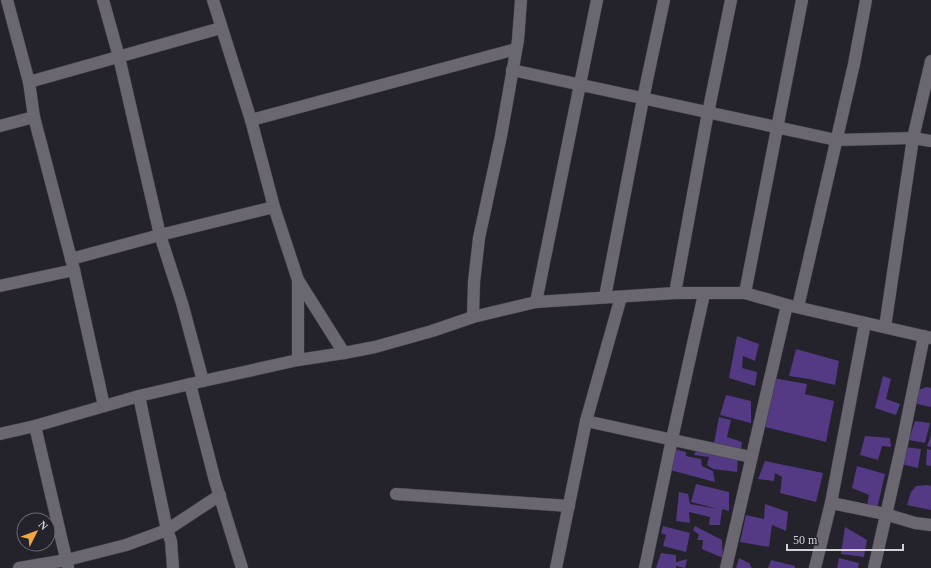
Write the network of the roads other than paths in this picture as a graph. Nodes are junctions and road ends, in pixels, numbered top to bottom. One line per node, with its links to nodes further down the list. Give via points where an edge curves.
1 (7, 0): 15 (street)
2 (103, 0): 12 (street)
3 (213, 0): 10 (street)
4 (522, 0): 11 (street)
5 (597, 0): 16 (street)
6 (664, 0): 17 (street)
7 (731, 0): 18 (street)
8 (802, 0): 22 (street)
9 (866, 0): 24 (street)
10 (221, 28): 12 (street); 20 (street)
11 (516, 49): 14 (street); 20 (street)
12 (119, 57): 15 (street); 27 (street)
13 (931, 61): 23 (street)
14 (512, 70): 16 (street); 38 (street, via 479,238)
15 (28, 82): 19 (street)
16 (580, 84): 17 (street); 36 (street)
17 (643, 99): 18 (street); 34 (street)
18 (708, 113): 22 (street); 31 (street)
19 (34, 117): 21 (street); 28 (street)
20 (251, 120): 26 (street)
21 (0, 126)
22 (777, 127): 24 (street); 32 (street)
23 (913, 138): 24 (street); 25 (street); 40 (street)
24 (836, 140): 37 (street)
25 (931, 140)
26 (274, 207): 27 (street); 29 (street)
27 (160, 235): 28 (street); 44 (street)
28 (72, 264): 30 (street); 47 (street)
29 (298, 280): 42 (street); 43 (street)
30 (0, 286)
31 (675, 293): 33 (street); 35 (street)
32 (745, 293): 33 (street); 37 (street)
33 (704, 294): 51 (street)
34 (605, 297): 35 (street); 36 (street)
35 (621, 297): 48 (street)
36 (536, 302): 38 (street)
37 (792, 306): 39 (street); 52 (street)
38 (473, 317): 42 (street, via 375,347)
39 (865, 323): 40 (street); 55 (street)
40 (885, 327): 41 (street)
41 (927, 337): 57 (street)
42 (344, 353): 43 (street)
43 (298, 360): 44 (street)
44 (203, 381): 45 (street)
45 (190, 384): 46 (street); 54 (street)
46 (140, 396): 47 (street); 59 (street)
47 (104, 406): 49 (street)
48 (586, 421): 51 (street); 56 (street)
49 (35, 426): 50 (street); 60 (street)
50 (0, 434)
51 (672, 439): 52 (street); 65 (street)
52 (751, 457): 66 (street)
53 (396, 494): 56 (street)
54 (220, 495): 59 (street); 63 (street)
55 (831, 503): 57 (street); 67 (street)
56 (569, 506): 64 (street)
57 (885, 514): 58 (street); 68 (street)
58 (931, 525)
59 (167, 530): 60 (street); 62 (street, via 171,541)
60 (68, 564): 61 (street)
61 (19, 568)
62 (173, 568)
63 (242, 568)
64 (556, 568)
65 (645, 568)
66 (726, 568)
67 (815, 568)
68 (874, 568)

